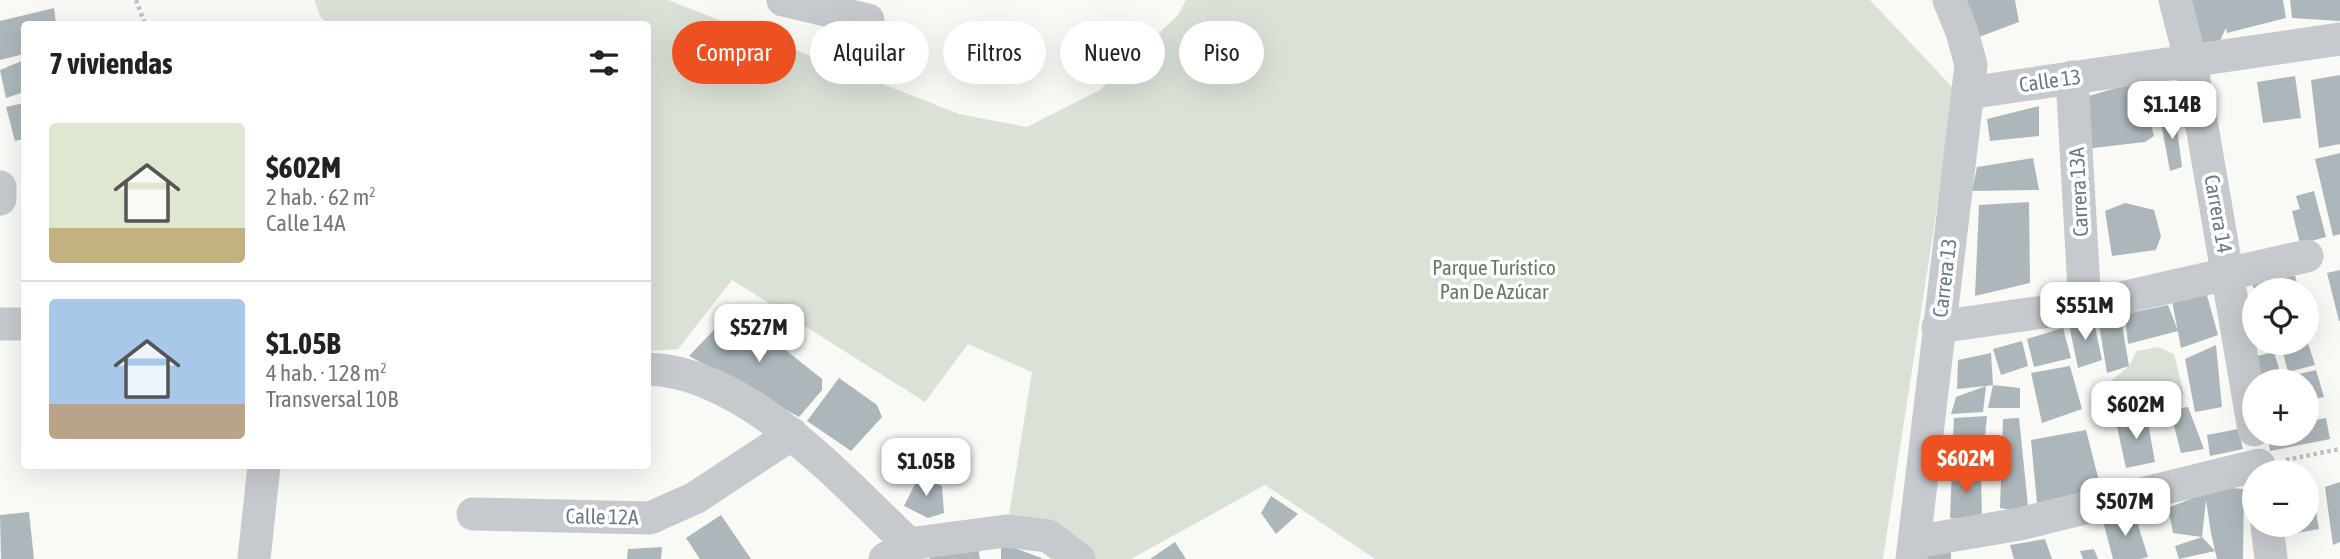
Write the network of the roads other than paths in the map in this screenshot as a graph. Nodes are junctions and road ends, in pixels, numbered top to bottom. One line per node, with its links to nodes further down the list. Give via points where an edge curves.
1 (783, 0): 4 (street)
2 (1950, 0): 8 (street, Carrera 13, via 1971,65)
3 (2175, 0): 6 (street, Carrera 14)
4 (868, 20)
5 (2340, 38): 6 (street, Calle 13)
6 (2191, 62): 7 (street, Calle 13); 12 (street, Carrera 14)
7 (2072, 78): 8 (street, Calle 13); 13 (street, Carrera 13A)
8 (1968, 93): 16 (street, Carrera 13)
9 (0, 187): 10 (street)
10 (0, 199)
11 (2307, 256): 12 (street)
12 (2229, 274): 13 (street); 19 (street, Carrera 14)
13 (2085, 306): 16 (street)
14 (0, 324): 15 (street)
15 (21, 324)
16 (1938, 327): 23 (street, Carrera 13)
17 (660, 370): 18 (street, via 733,394)
18 (792, 434): 21 (street, Calle 12A, via 695,498 650,518); 24 (street)
19 (2257, 450): 23 (street, via 2020,524)
20 (264, 469): 25 (street)
21 (473, 514)
22 (2268, 537): 27 (street)
23 (1913, 550)
24 (902, 554): 26 (street, via 1006,531 1048,536)
25 (254, 559)
26 (1079, 559)
27 (2271, 559)

